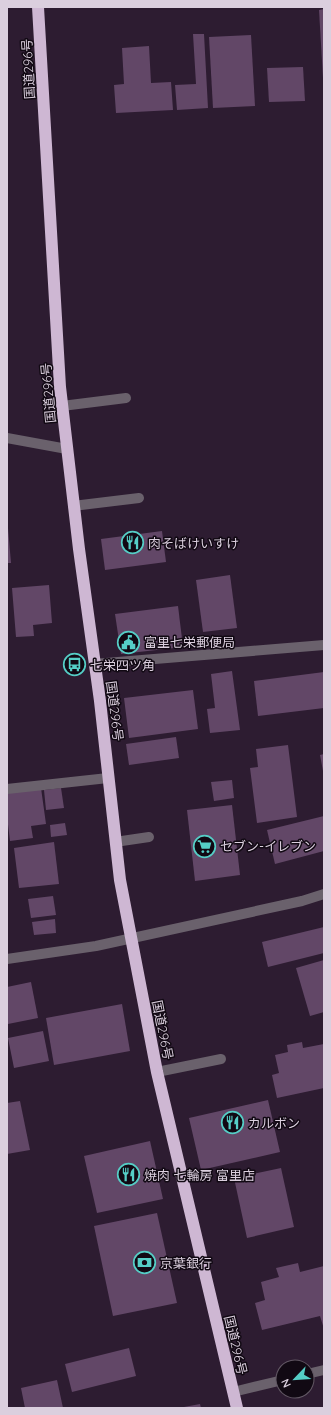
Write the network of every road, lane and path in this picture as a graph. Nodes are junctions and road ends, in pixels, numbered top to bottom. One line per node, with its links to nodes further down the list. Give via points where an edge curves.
1 (38, 7): 3 (highway, 国道296号)
2 (126, 398): 3 (street)
3 (62, 406): 5 (highway, 国道296号)
4 (7, 438): 5 (street)
5 (67, 449): 7 (highway, 国道296号)
6 (139, 498): 7 (street)
7 (74, 506): 9 (highway, 国道296号)
8 (324, 645): 9 (street)
9 (94, 664): 10 (highway, 国道296号)
10 (108, 778): 11 (street); 13 (highway, 国道296号)
11 (7, 789)
12 (149, 837): 13 (street)
13 (115, 842): 15 (highway, 国道296号)
14 (324, 894): 15 (street)
15 (130, 939): 16 (street); 18 (highway, 国道296号)
16 (7, 959)
17 (221, 1058): 18 (street)
18 (157, 1072): 20 (highway, 国道296号)
19 (275, 1382): 20 (street)
20 (233, 1392): 21 (highway, 国道296号)
21 (237, 1408)

